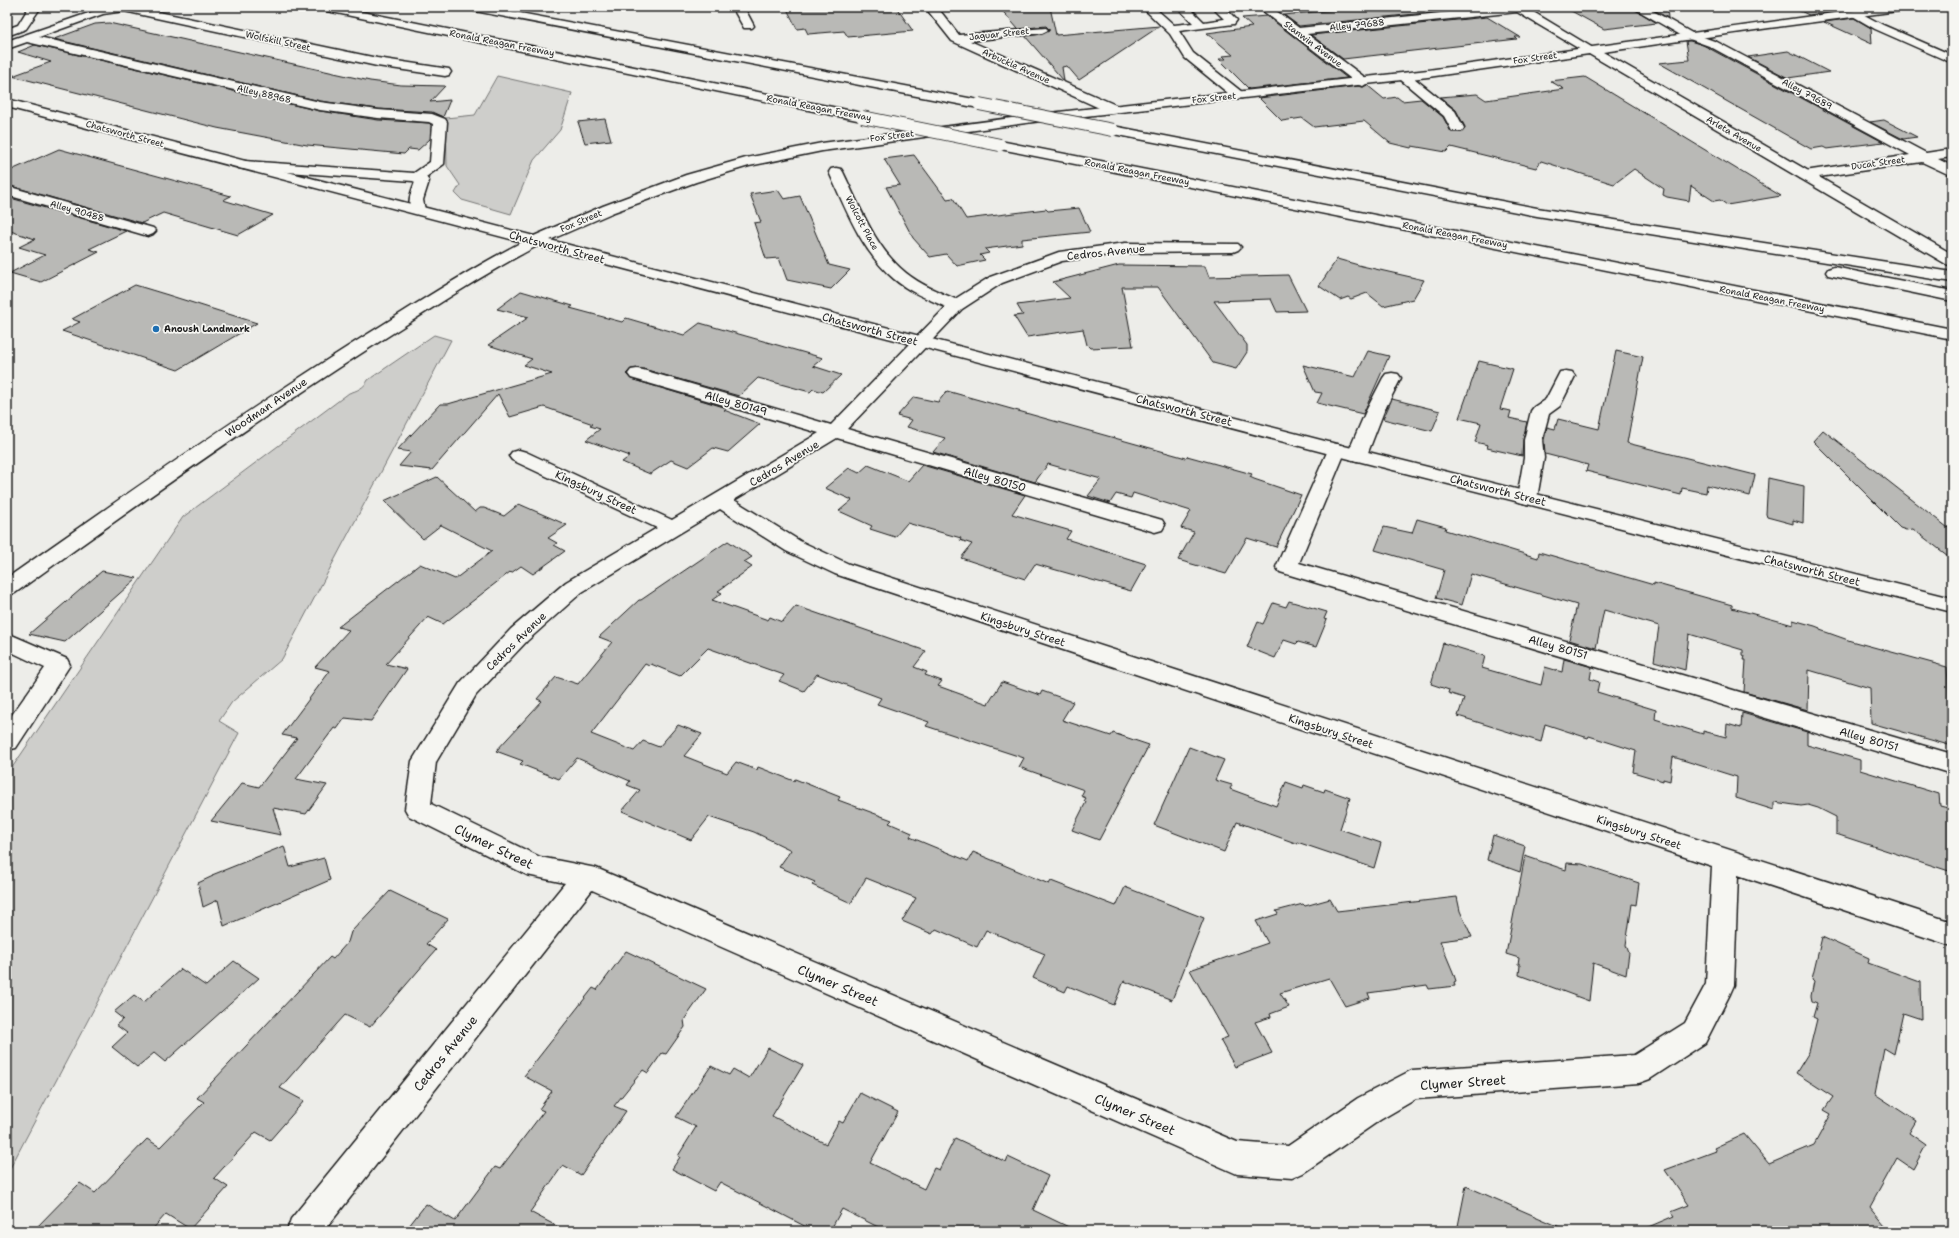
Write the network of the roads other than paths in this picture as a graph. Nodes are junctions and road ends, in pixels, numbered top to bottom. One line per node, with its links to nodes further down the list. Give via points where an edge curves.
1 (35, 7): 22 (main road, via 22,27)
2 (322, 7): 52 (main road, Ronald Reagan Freeway, bridge)
3 (470, 7): 44 (main road, bridge)
4 (738, 7): 17 (main road)
5 (931, 7): 24 (main road, Arbuckle Avenue)
6 (1148, 7): 19 (main road)
7 (1183, 7): 18 (main road)
8 (1218, 7): 18 (main road, via 1232,20)
9 (1264, 7): 21 (main road, Stanwin Avenue)
10 (1638, 7): 23 (main road, Alley 79689)
11 (1905, 7): 13 (main road, Fox Street)
12 (1518, 8): 16 (main road, Alley 79688); 26 (main road, Arleta Avenue)
13 (1877, 8): 15 (main road, Fox Street)
14 (1406, 11): 16 (main road)
15 (1855, 13): 23 (main road, Fox Street); 27 (main road, via 1879,27)
16 (1418, 19): 21 (main road, Alley 79688)
17 (748, 26)
18 (1202, 26): 19 (main road)
19 (1171, 29): 31 (main road, via 1189,55)
20 (1042, 30): 24 (main road, Jaguar Street)
21 (1297, 32): 30 (main road, Stanwin Avenue)
22 (7, 33)
23 (1688, 34): 26 (main road, Fox Street); 36 (main road, Alley 79689, via 1713,44)
24 (956, 39): 33 (main road, Arbuckle Avenue)
25 (14, 41): 28 (main road, Wolfskill Street, via 101,11 124,8 377,62); 41 (main road, Alley 88968, via 320,106 432,118 440,122 437,164)
26 (1592, 51): 29 (main road, Fox Street); 40 (main road, Arleta Avenue)
27 (1952, 59)
28 (445, 72)
29 (1405, 77): 30 (main road, Fox Street); 34 (main road, via 1450,114)
30 (1362, 82): 31 (main road, Fox Street)
31 (1238, 95): 33 (main road, Fox Street)
32 (7, 103): 37 (main road, Chatsworth Street)
33 (1113, 109): 46 (main road, Fox Street, via 859,140 764,158 702,175 619,205)
34 (1456, 128)
35 (1952, 153): 36 (main road, Ducat Street)
36 (1923, 157): 39 (main road, Alley 79689); 40 (main road, Ducat Street)
37 (244, 165): 41 (main road, Chatsworth Street); 43 (main road, Chatsworth Street)
38 (836, 172): 51 (main road, Wolcott Place, via 878,252 900,276)
39 (1952, 172)
40 (1805, 175): 48 (main road, Arleta Avenue)
41 (418, 177): 43 (main road, via 422,181 416,200)
42 (7, 190): 45 (main road, Alley 90488)
43 (418, 210): 46 (main road, Chatsworth Street)
44 (1537, 212): 49 (main road); 50 (main road)
45 (148, 231)
46 (535, 241): 53 (main road, Chatsworth Street); 64 (main road, Woodman Avenue, via 475,274 284,394 134,496)
47 (1233, 247): 51 (main road, Cedros Avenue, via 1125,248 1059,257 996,280)
48 (1952, 261)
49 (1952, 277)
50 (1945, 295)
51 (956, 306): 53 (main road, Cedros Avenue)
52 (1952, 334)
53 (922, 342): 57 (main road, Cedros Avenue); 58 (main road, Chatsworth Street)
54 (637, 374): 57 (main road, Alley 80149)
55 (1566, 376): 60 (main road, via 1554,402 1540,411 1533,440 1534,458)
56 (1392, 378): 58 (main road, via 1375,411)
57 (834, 432): 61 (main road, Cedros Avenue); 62 (main road, Alley 80150)
58 (1347, 452): 60 (main road, Chatsworth Street); 68 (main road, Alley 80151, via 1287,567)
59 (520, 456): 63 (main road, Kingsbury Street)
60 (1527, 498): 65 (main road, Chatsworth Street)
61 (722, 501): 63 (main road, Cedros Avenue); 70 (main road, Kingsbury Street, via 793,546 842,569)
62 (1155, 525)
63 (673, 528): 69 (main road, Cedros Avenue, via 574,587 519,635 468,689 424,761)
64 (7, 588)
65 (1952, 605)
66 (7, 641): 67 (main road, via 59,665)
67 (7, 741)
68 (1952, 764)
69 (418, 808): 71 (main road, Clymer Street, via 536,867)
70 (1725, 861): 71 (main road, Clymer Street, via 1720,986 1695,1033 1639,1069 1412,1086 1369,1109 1292,1162 1237,1158); 72 (main road, Kingsbury Street)
71 (587, 876): 73 (main road, Cedros Avenue)
72 (1952, 934)
73 (303, 1231)

